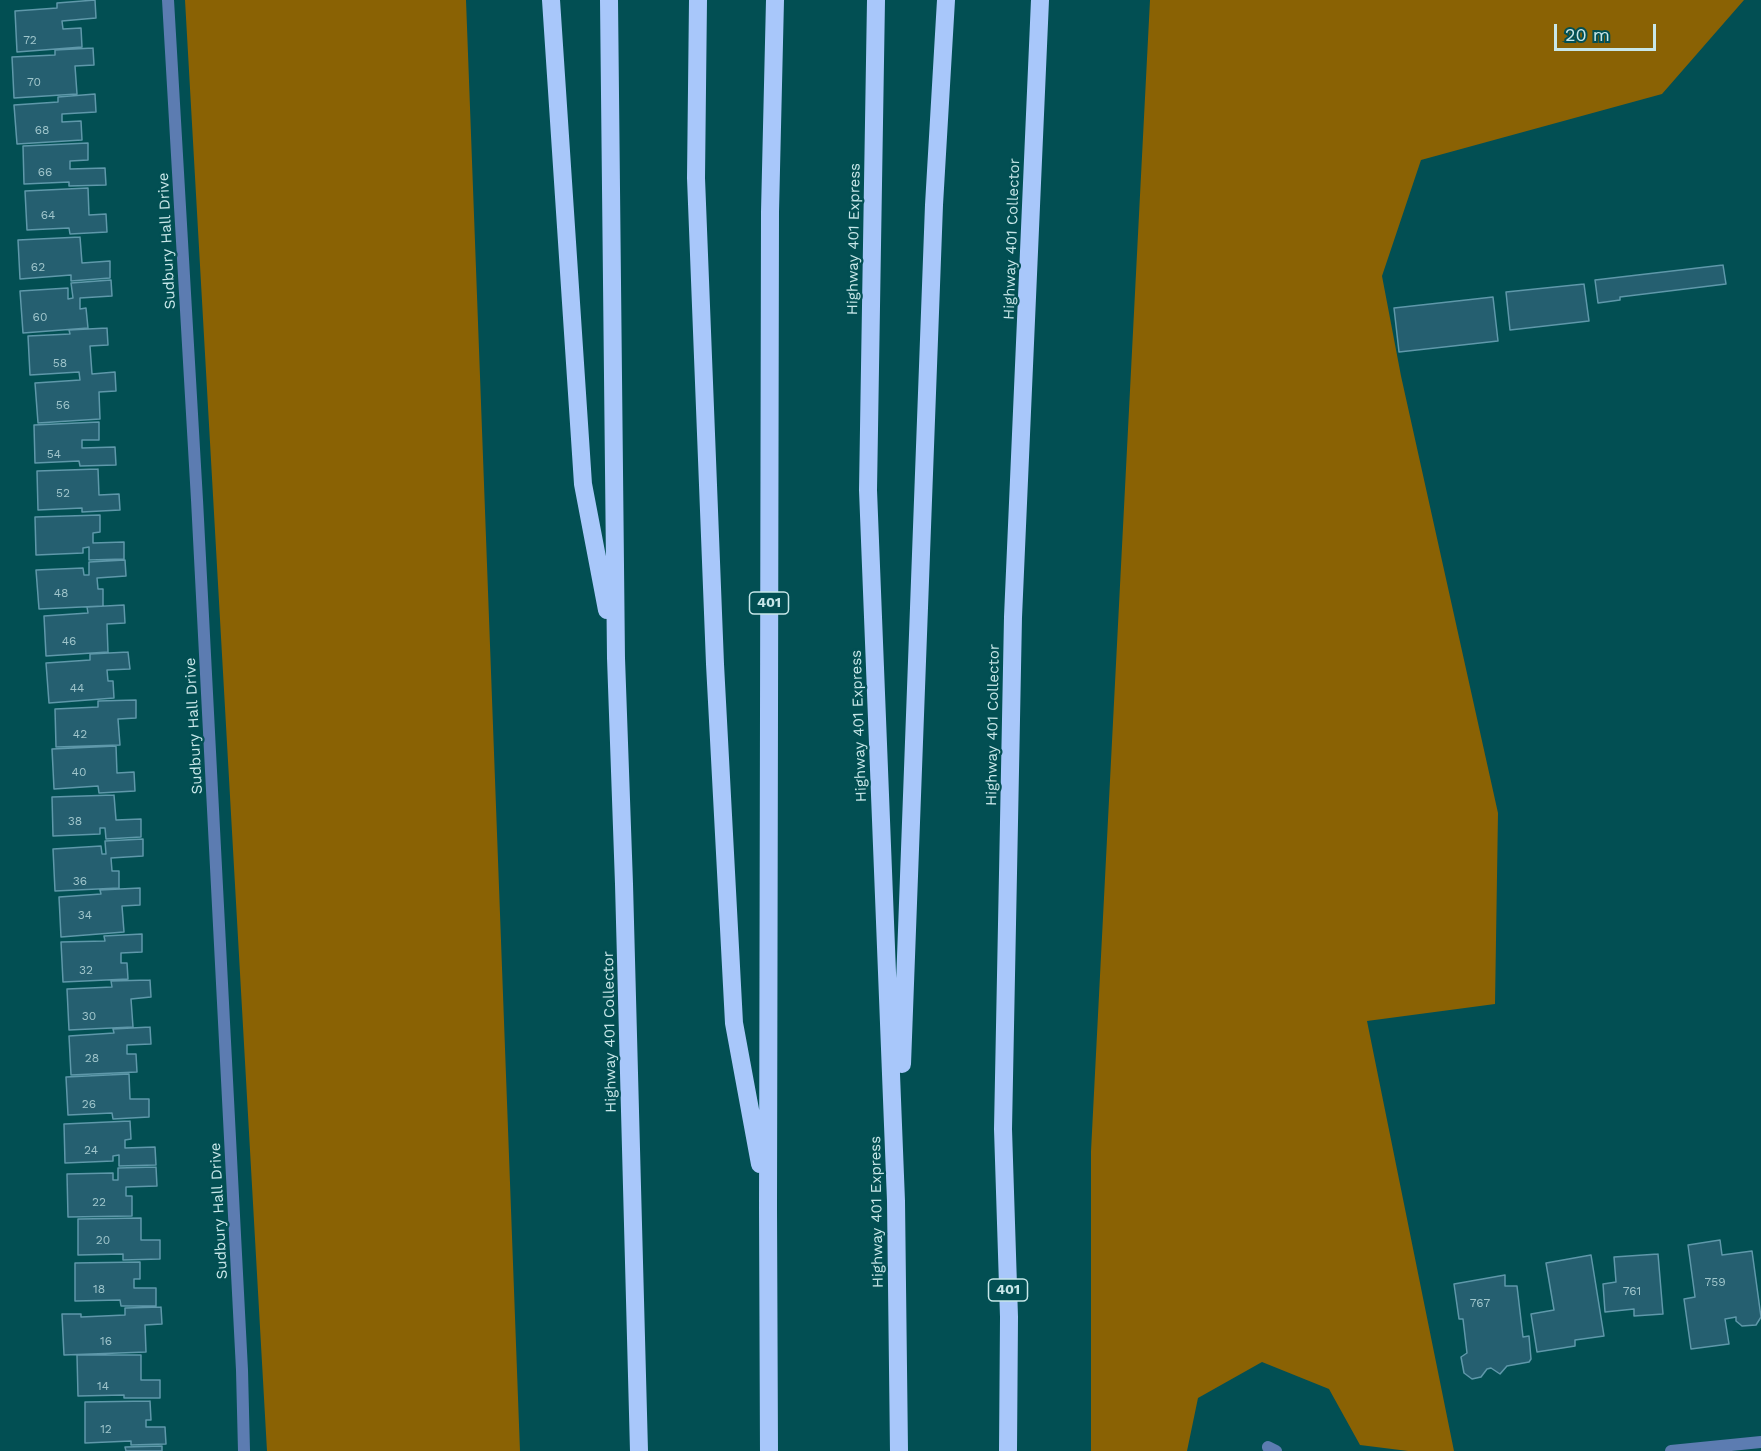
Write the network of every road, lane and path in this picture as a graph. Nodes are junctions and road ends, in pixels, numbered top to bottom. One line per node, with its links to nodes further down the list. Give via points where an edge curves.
1 (168, 0): 13 (street, Sudbury Hall Drive)
2 (551, 0): 9 (highway, via 583,484)
3 (609, 0): 9 (highway, Highway 401 Collector)
4 (698, 0): 11 (highway, via 696,178 734,1023)
5 (775, 0): 11 (highway, 401, via 770,212)
6 (876, 0): 10 (highway, Highway 401 Express, via 868,490)
7 (946, 0): 10 (highway, via 933,228)
8 (1040, 0): 17 (highway, Highway 401 Collector / 401, via 1013,617 1003,1129 1009,1317)
9 (615, 658): 14 (highway, Highway 401 Collector)
10 (896, 1201): 16 (highway, Highway 401 Express)
11 (768, 1207): 15 (highway, 401)
12 (1761, 1442): 18 (street)
13 (244, 1451)
14 (639, 1451)
15 (769, 1451)
16 (899, 1451)
17 (1008, 1451)
18 (1671, 1451)

